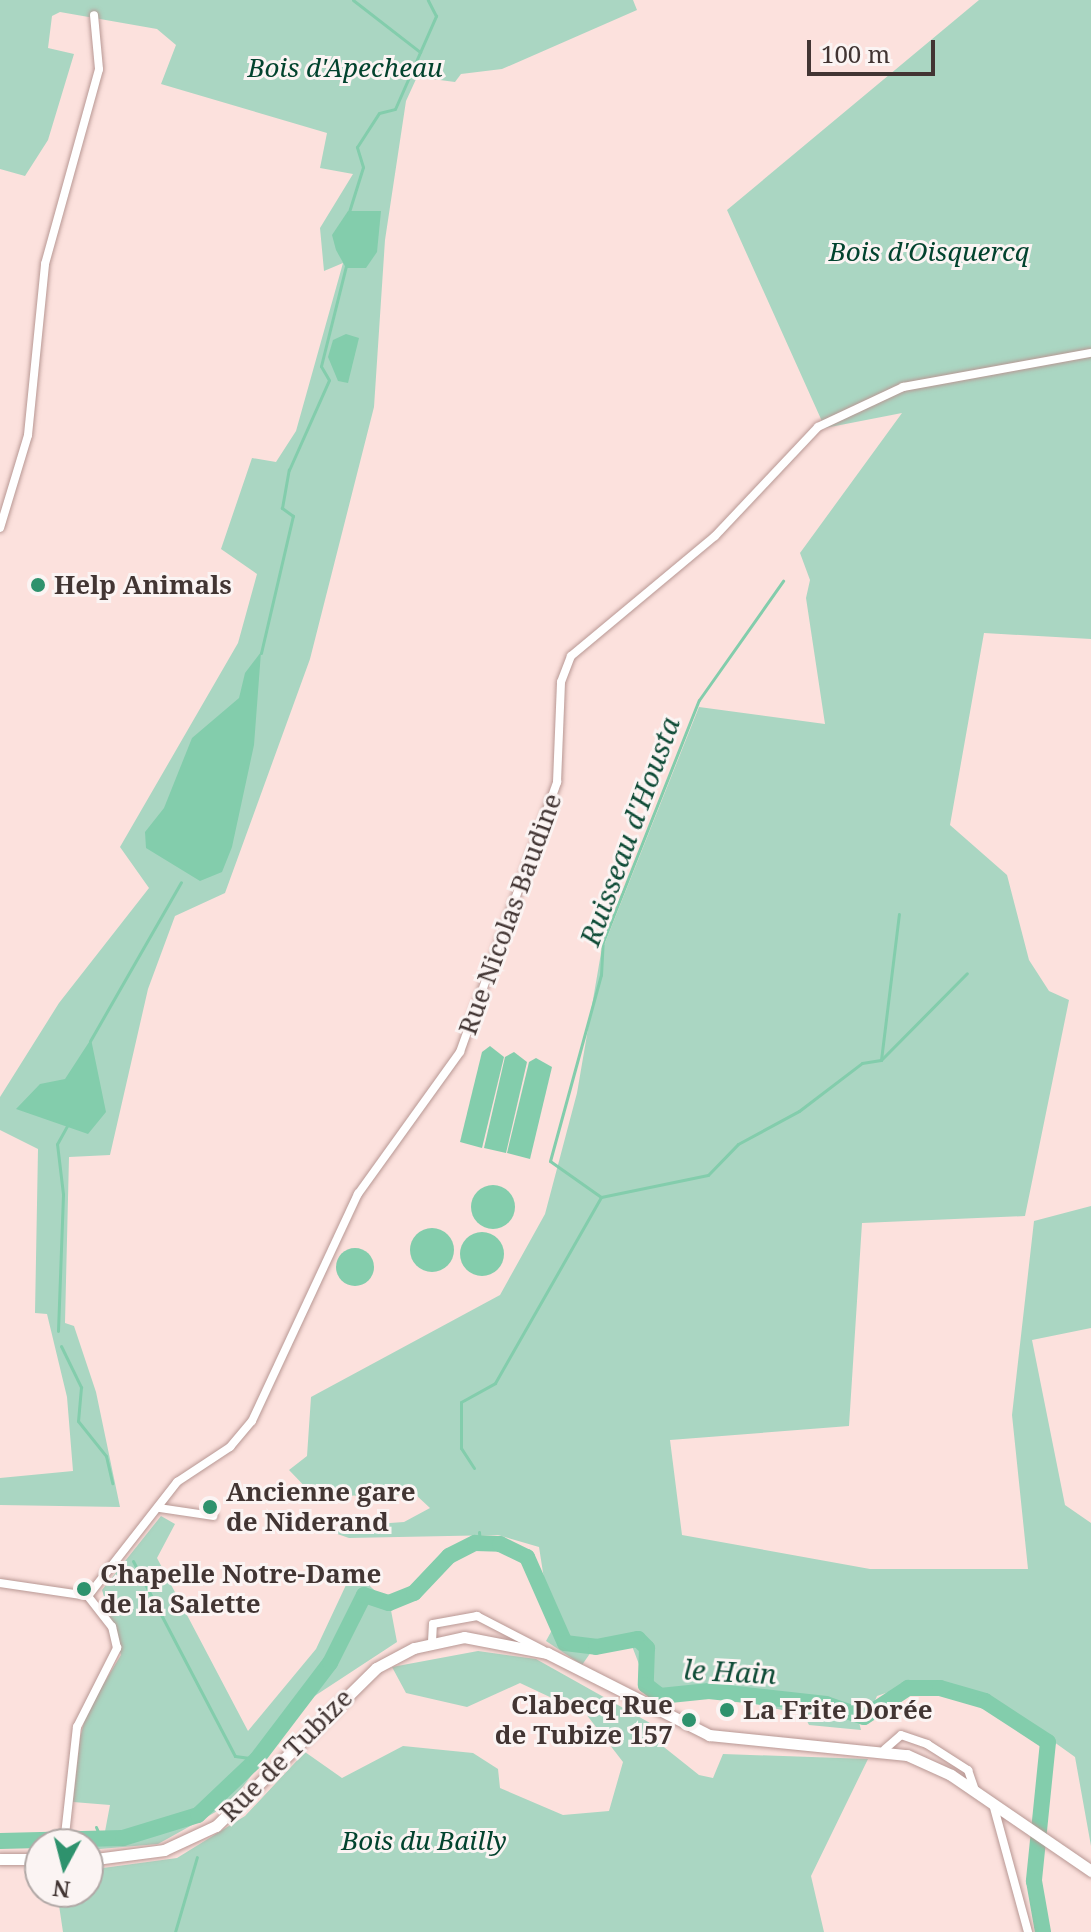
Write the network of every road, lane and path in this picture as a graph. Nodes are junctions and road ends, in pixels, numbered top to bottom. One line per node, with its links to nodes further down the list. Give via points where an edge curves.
1 (94, 15): 3 (street, via 99,69 45,264 28,435)
2 (1091, 353): 4 (street, Rue Nicolas Baudine, via 903,387 806,436 715,536 566,664 557,782 466,1040 358,1194 252,1421 230,1447 184,1475)
3 (0, 528)
4 (159, 1508): 5 (street); 7 (street, Rue Nicolas Baudine)
5 (213, 1516)
6 (0, 1583): 7 (street)
7 (88, 1596): 13 (street, via 112,1627 117,1648 77,1727)
8 (432, 1642): 9 (main road, Rue de Tubize, via 482,1637); 9 (street, Rue de Tubize, via 433,1624 477,1616); 14 (main road, Rue de Tubize, via 356,1683 216,1826 164,1850)
9 (547, 1653): 10 (main road, Rue de Tubize, via 709,1735)
10 (885, 1749): 11 (main road, Rue de Tubize); 11 (street, via 901,1735 927,1744 968,1770)
11 (976, 1791): 12 (main road, Rue de Tubize)
12 (993, 1803): 17 (main road, Rue de Tubize); 18 (street)
13 (67, 1828)
14 (104, 1858)
15 (0, 1859): 16 (main road)
16 (24, 1859)
17 (1091, 1871)
18 (1028, 1932)

